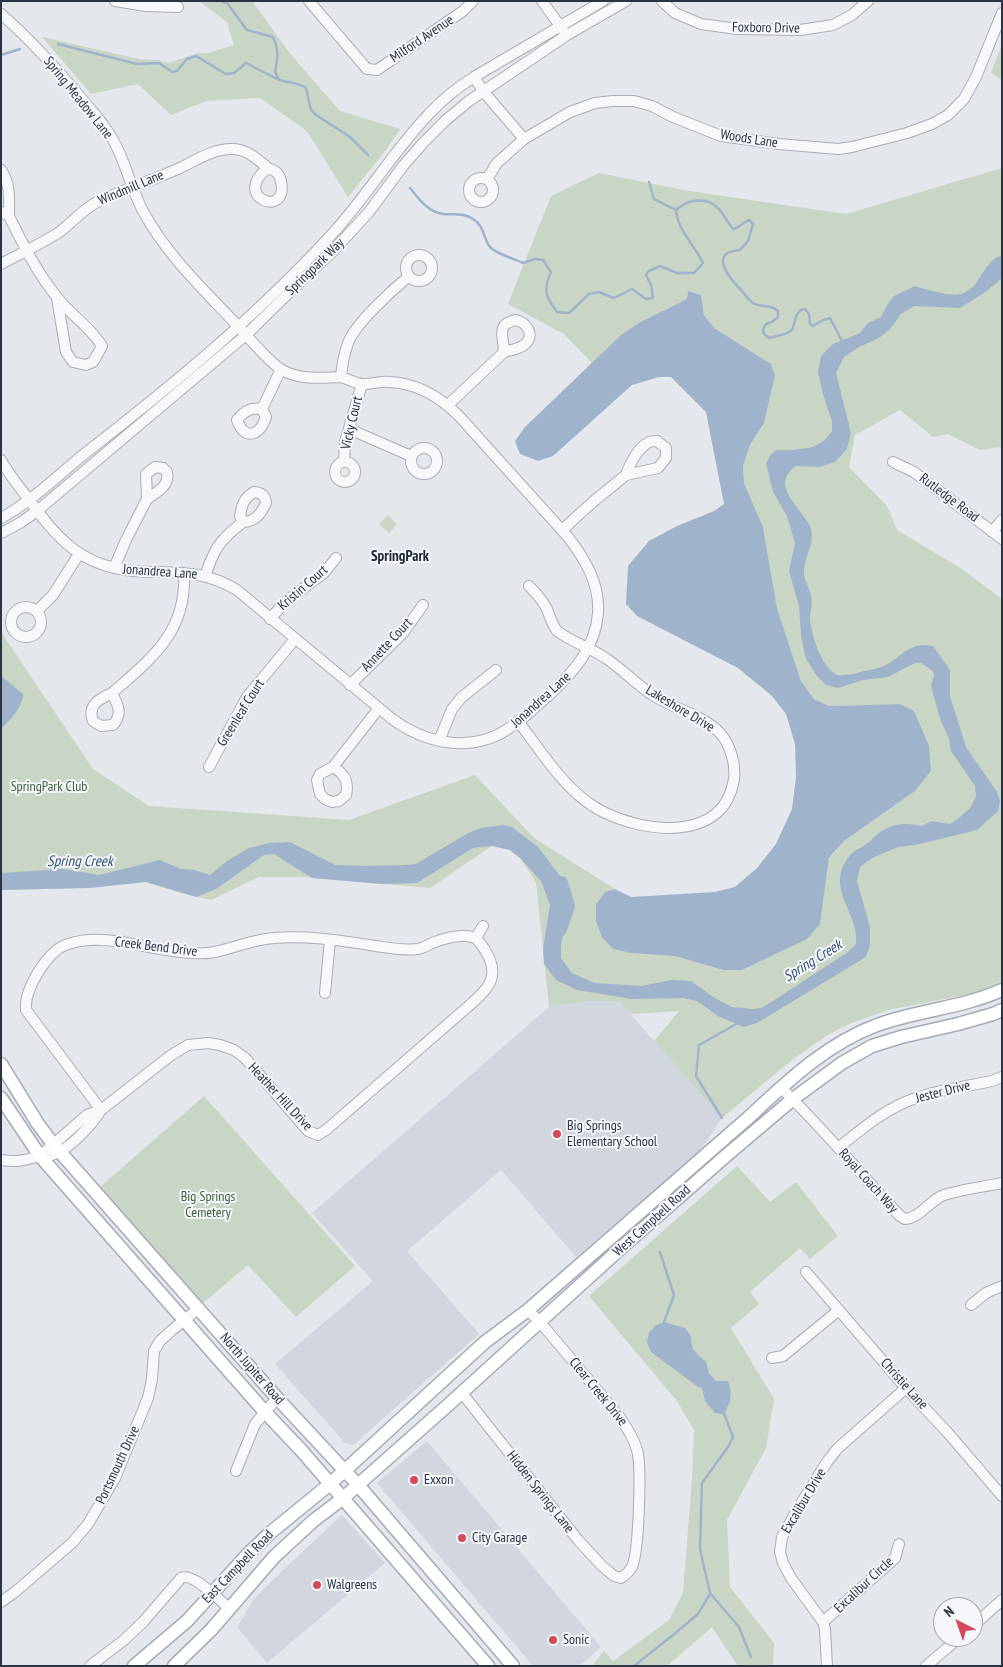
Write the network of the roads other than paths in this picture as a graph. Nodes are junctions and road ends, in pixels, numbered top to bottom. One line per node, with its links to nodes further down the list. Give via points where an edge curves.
1 (115, 1): 9 (street)
2 (309, 1): 3 (street, Milford Avenue, via 368,69 377,70)
3 (473, 1)
4 (542, 1): 12 (street)
5 (603, 1): 12 (street, Springpark Way)
6 (626, 1): 13 (street, Springpark Way)
7 (662, 1): 8 (street, Foxboro Drive, via 675,13 701,24 765,30 800,30 834,25)
8 (868, 1)
9 (178, 8)
10 (1002, 13): 16 (street, Woods Lane, via 976,76 956,108 932,124 852,148 779,144 721,136 634,101 594,103 570,112)
11 (1, 14): 20 (street, Spring Meadow Lane, via 44,56 107,130 122,158)
12 (560, 26): 13 (street); 14 (street, Springpark Way)
13 (567, 35): 15 (street, Springpark Way)
14 (474, 77): 15 (street); 26 (street, Springpark Way, via 431,112 334,232)
15 (484, 91): 16 (street); 27 (street, Springpark Way, via 446,120 423,143 333,252)
16 (524, 139): 19 (street, Woods Lane, via 497,163)
17 (268, 168): 20 (street, Windmill Lane, via 252,154 232,149 216,151)
18 (1, 170): 21 (street, via 7,177 8,187)
19 (487, 179)
20 (132, 188): 22 (street, Windmill Lane, via 83,210 60,232); 26 (street, Spring Meadow Lane, via 152,229 176,261)
21 (5, 214): 22 (street)
22 (26, 251): 23 (street, Windmill Lane); 25 (street)
23 (1, 264)
24 (408, 277): 30 (street, via 355,332 349,341)
25 (57, 298): 25 (street, via 66,352 73,362 86,365 93,362 102,346)
26 (238, 326): 27 (street, Spring Meadow Lane); 41 (street, Springpark Way)
27 (246, 335): 29 (street, Jonandrea Lane); 42 (street, Springpark Way)
28 (504, 352): 32 (street)
29 (281, 369): 30 (street, Jonandrea Lane, via 311,378); 33 (street)
30 (341, 377): 31 (street, Jonandrea Lane)
31 (362, 384): 32 (street, Jonandrea Lane, via 405,384 422,389); 34 (street, Vicky Court)
32 (448, 405): 46 (street, Jonandrea Lane)
33 (262, 409)
34 (349, 429): 35 (street); 37 (street, Vicky Court)
35 (411, 456)
36 (1, 460): 41 (street)
37 (344, 462)
38 (893, 462): 47 (street, Rutledge Road, via 914,472)
39 (626, 475): 46 (street)
40 (148, 499): 52 (street)
41 (30, 500): 42 (street); 43 (street, Springpark Way)
42 (37, 511): 48 (street, Springpark Way); 50 (street, Jonandrea Lane)
43 (1, 518)
44 (1002, 520): 47 (street)
45 (243, 522): 54 (street, via 223,538)
46 (562, 530): 60 (street, Jonandrea Lane, via 581,553 596,588 598,612)
47 (992, 532): 49 (street, Rutledge Road)
48 (1, 533)
49 (1002, 539)
50 (79, 554): 52 (street, Jonandrea Lane, via 92,562); 57 (street, via 53,595)
51 (336, 558): 58 (street, Kristin Court, via 324,573 285,602)
52 (114, 568): 53 (street, Jonandrea Lane)
53 (184, 573): 54 (street, Jonandrea Lane); 63 (street, via 179,613 164,644)
54 (204, 576): 58 (street, Jonandrea Lane, via 237,590)
55 (529, 586): 60 (street, Lakeshore Drive, via 540,597 557,631)
56 (423, 605): 62 (street, Annette Court, via 403,633)
57 (37, 611)
58 (270, 619): 59 (street, Jonandrea Lane)
59 (294, 639): 62 (street, Jonandrea Lane); 67 (street, Greenleaf Court, via 247,697)
60 (588, 648): 65 (street, Jonandrea Lane, via 565,681); 65 (street, Lakeshore Drive, via 605,657 653,696 707,723 721,734 732,757 735,775 733,788 722,807 700,824 675,828 654,828 614,816 596,808 575,792)
61 (496, 670): 66 (street, via 452,709)
62 (350, 684): 64 (street, Jonandrea Lane)
63 (112, 693)
64 (379, 708): 66 (street, Jonandrea Lane, via 411,732); 68 (street)
65 (518, 722): 66 (street, Jonandrea Lane, via 483,740)
66 (439, 741)
67 (209, 767)
68 (333, 767)
69 (483, 926): 70 (street)
70 (476, 938): 71 (street, Creek Bend Drive, via 461,936 418,949); 80 (street, Heather Hill Drive, via 492,960 489,985 318,1135 308,1131 245,1058 234,1050 208,1043 188,1045)
71 (330, 940): 73 (street); 80 (street, Creek Bend Drive, via 256,940 204,953 107,940 78,941 61,947 45,961 28,994 26,1010)
72 (1002, 990): 77 (main road, West Campbell Road, via 974,1001 878,1024 857,1033 829,1049)
73 (325, 993)
74 (1002, 1010): 79 (main road, West Campbell Road, via 872,1046 842,1063)
75 (1, 1064): 81 (main road, North Jupiter Road)
76 (1002, 1077): 82 (street, Jester Drive, via 917,1097 872,1120)
77 (781, 1088): 79 (street, Royal Coach Way); 86 (main road, West Campbell Road)
78 (1, 1098): 83 (main road, North Jupiter Road)
79 (793, 1099): 82 (street, Royal Coach Way); 87 (main road, West Campbell Road)
80 (101, 1110): 81 (street, Heather Hill Drive, via 94,1122)
81 (57, 1148): 83 (street, via 51,1155); 91 (main road, North Jupiter Road)
82 (838, 1148): 85 (street, Royal Coach Way, via 905,1219 944,1195)
83 (40, 1156): 84 (street, via 22,1162); 94 (main road, North Jupiter Road)
84 (1, 1160)
85 (1002, 1183)
86 (611, 1238): 87 (main road); 92 (main road, West Campbell Road)
87 (620, 1249): 95 (main road, West Campbell Road)
88 (806, 1272): 93 (street, Christie Lane)
89 (1002, 1286): 90 (street, via 986,1293)
90 (972, 1305)
91 (198, 1308): 94 (street, Portsmouth Drive); 99 (main road, North Jupiter Road)
92 (528, 1310): 95 (street, Clear Creek Drive); 102 (main road, West Campbell Road, via 485,1342)
93 (839, 1310): 96 (street, via 783,1356); 97 (street, Christie Lane)
94 (184, 1320): 100 (main road, North Jupiter Road); 111 (street, Portsmouth Drive, via 160,1341 154,1351 148,1398 115,1478 92,1518 72,1543)
95 (540, 1322): 98 (main road, West Campbell Road); 108 (street, Clear Creek Drive, via 628,1428 635,1443 639,1466 637,1525 632,1566)
96 (772, 1358)
97 (906, 1388): 105 (street, Christie Lane); 114 (street, Excalibur Drive, via 837,1449 782,1537 780,1552 790,1578)
98 (462, 1393): 104 (main road, West Campbell Road); 108 (street, Hidden Springs Lane, via 578,1540 614,1576 621,1578)
99 (277, 1398): 100 (street); 102 (main road, North Jupiter Road)
100 (264, 1411): 101 (street, via 255,1424); 103 (main road, North Jupiter Road)
101 (236, 1470)
102 (344, 1470): 103 (main road, East Campbell Road); 104 (main road, North Jupiter Road)
103 (330, 1484): 106 (main road, North Jupiter Road); 109 (main road, East Campbell Road, via 270,1533)
104 (358, 1485): 106 (main road, West Campbell Road); 116 (main road, North Jupiter Road)
105 (1002, 1496)
106 (342, 1499): 112 (main road, East Campbell Road, via 274,1557); 120 (main road, North Jupiter Road)
107 (899, 1544): 114 (street, Excalibur Circle, via 895,1558)
108 (626, 1575)
109 (212, 1593): 112 (street); 117 (street, via 191,1577 184,1576 143,1622); 118 (main road, East Campbell Road, via 187,1621)
110 (1002, 1600): 113 (street)
111 (1, 1602)
112 (230, 1610): 119 (main road, East Campbell Road)
113 (983, 1617)
114 (823, 1622): 122 (street)
115 (948, 1647): 123 (street)
116 (503, 1654): 120 (main road); 121 (main road, North Jupiter Road)
117 (90, 1666)
118 (134, 1666)
119 (174, 1666)
120 (488, 1666)
121 (513, 1666)
122 (827, 1666)
123 (926, 1666)

